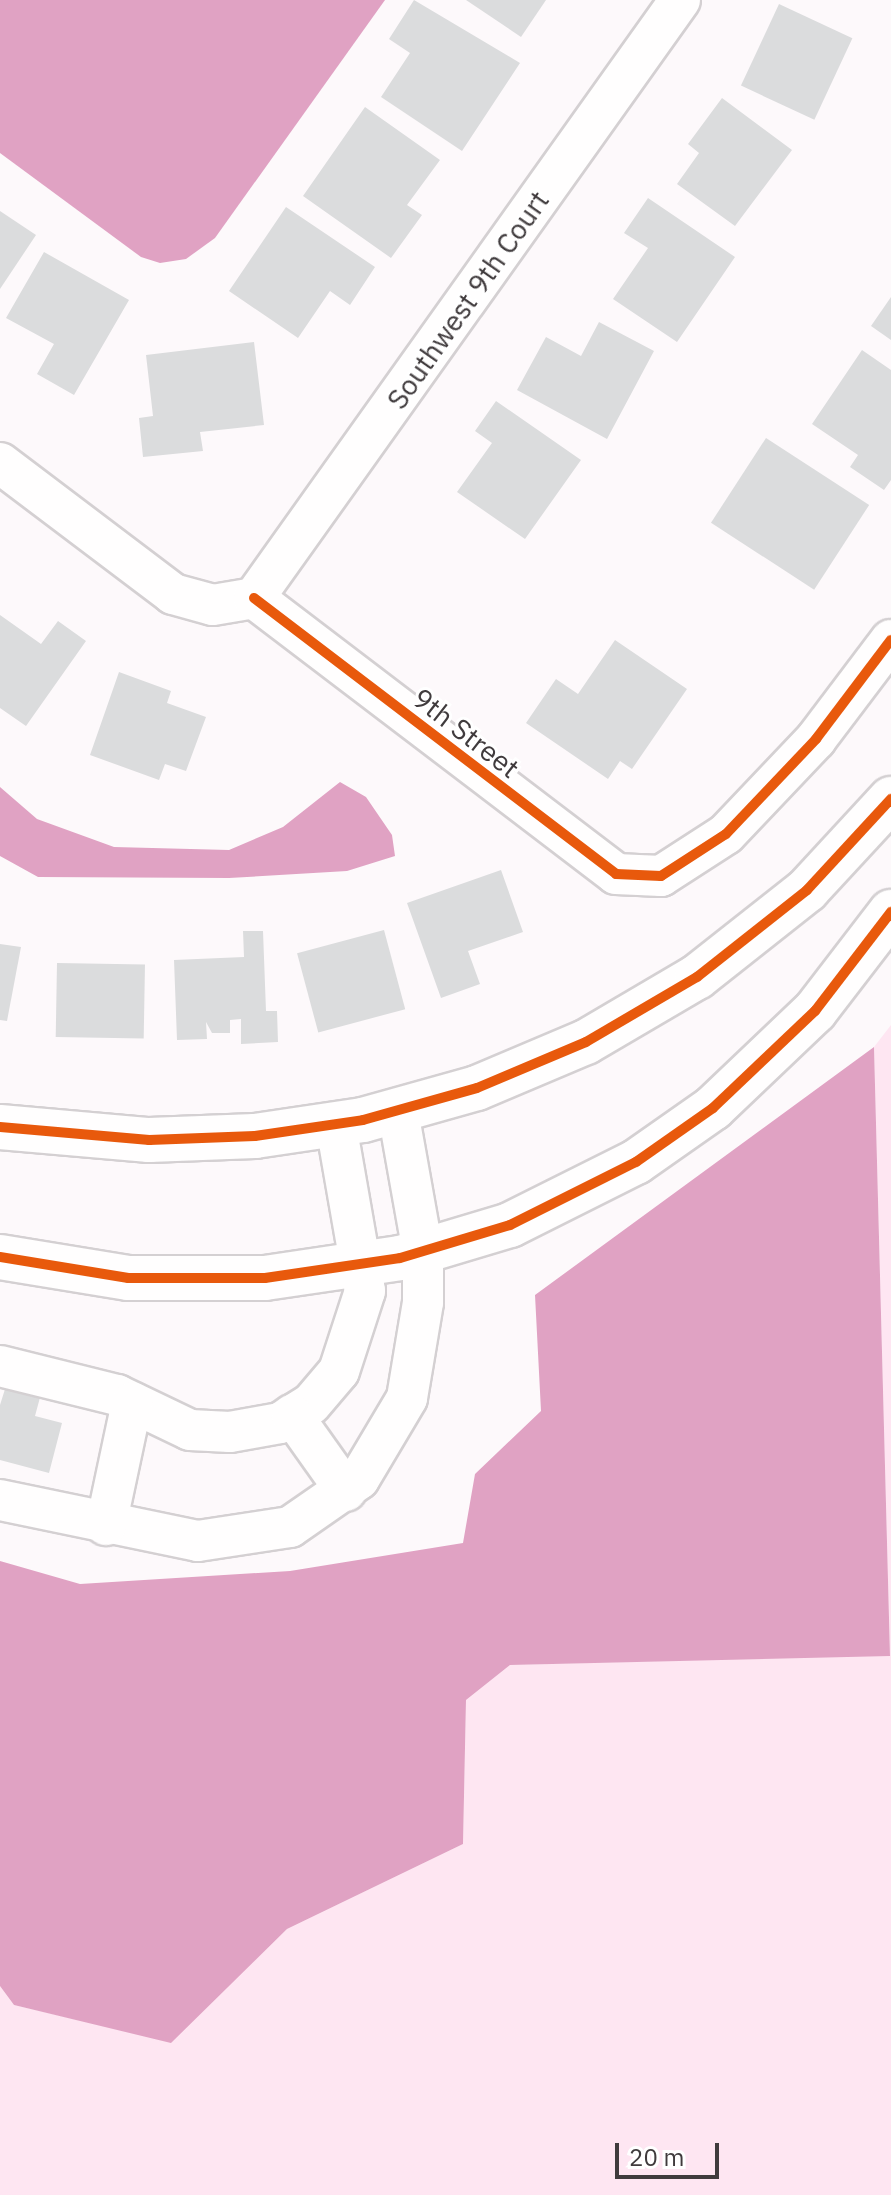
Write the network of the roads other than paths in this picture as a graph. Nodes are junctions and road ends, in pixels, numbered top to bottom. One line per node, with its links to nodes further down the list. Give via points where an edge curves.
1 (680, 0): 3 (street, Southwest 9th Court)
2 (0, 463): 3 (street, via 173,594 213,605)
3 (254, 598): 4 (street, 9th Street, via 564,840 616,874 661,876 726,834 772,787)
4 (891, 640)
5 (891, 799): 7 (street, via 807,890 697,977 546,1060)
6 (891, 912): 10 (street, via 815,1011 713,1108 595,1186 510,1225)
7 (398, 1111): 8 (street); 10 (street)
8 (336, 1124): 9 (street, via 149,1140); 12 (street)
9 (0, 1127)
10 (423, 1252): 12 (street); 16 (street, via 407,1398 387,1441)
11 (0, 1257): 12 (street, via 196,1281)
12 (362, 1266): 15 (street, via 365,1291 339,1371)
13 (0, 1366): 14 (street)
14 (132, 1403): 15 (street, via 190,1430 230,1432); 18 (street)
15 (292, 1415): 16 (street)
16 (346, 1491): 18 (street, via 290,1527 250,1536 198,1541)
17 (0, 1500): 18 (street)
18 (106, 1525)

